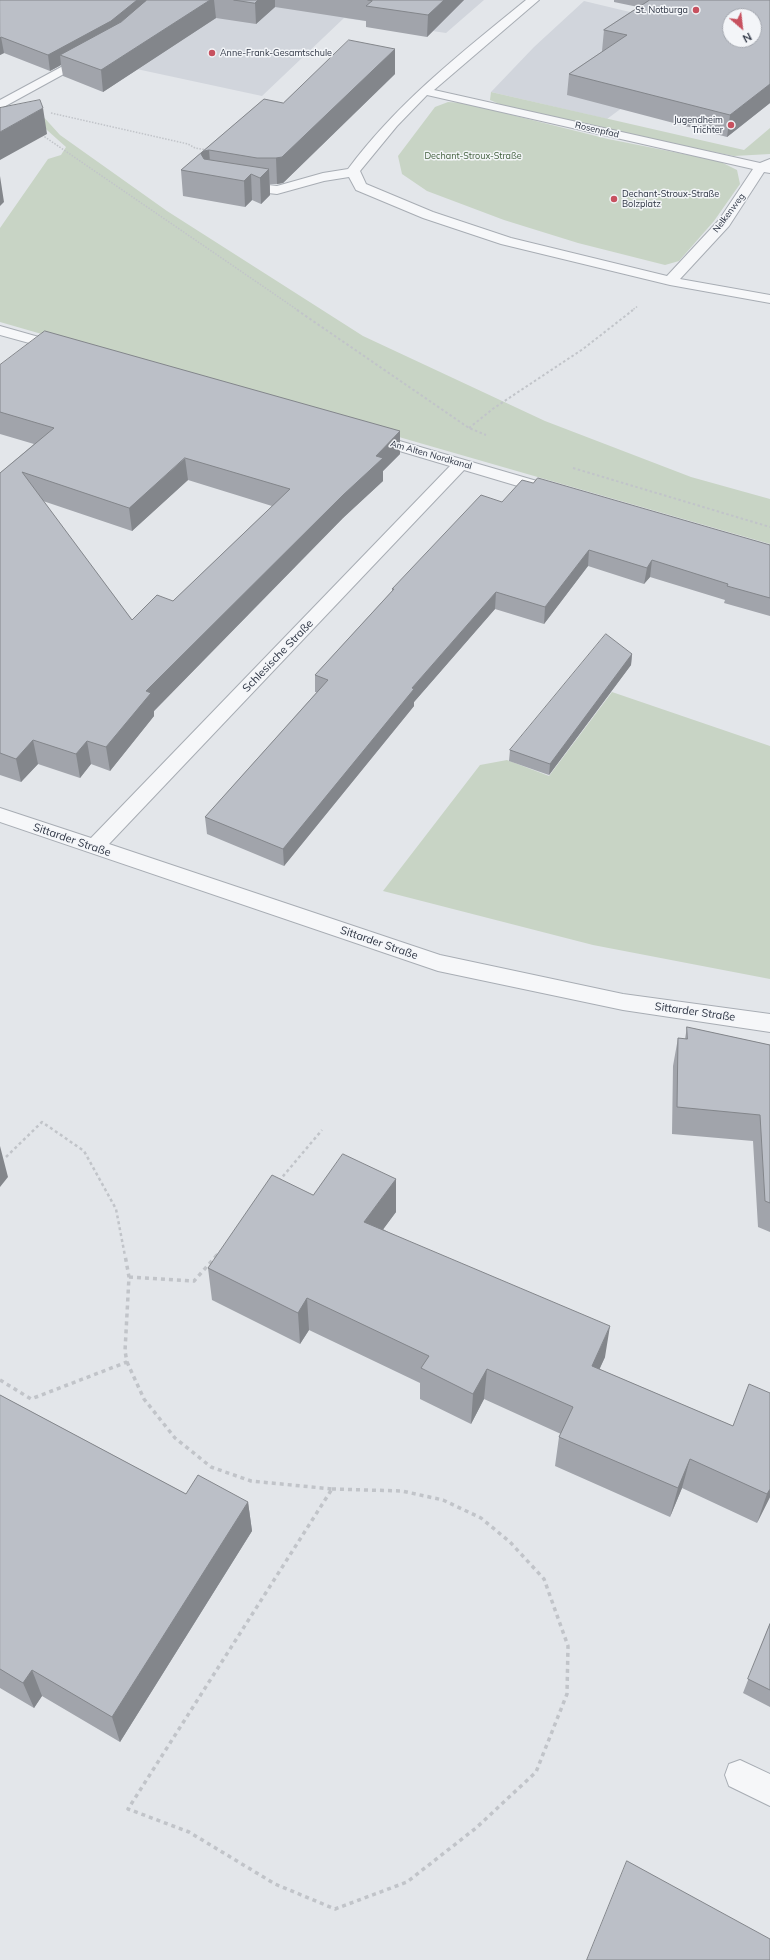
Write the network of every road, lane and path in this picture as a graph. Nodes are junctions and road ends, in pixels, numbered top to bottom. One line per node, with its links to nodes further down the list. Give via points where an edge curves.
1 (533, 0): 3 (street)
2 (98, 51): 4 (street)
3 (424, 91): 8 (street, Rosenpfad); 9 (street, via 372,143)
4 (11, 99): 5 (street); 7 (path, via 44,111)
5 (0, 105)
6 (39, 133): 15 (path)
7 (210, 151)
8 (767, 166): 11 (street, Nelkenweg, via 724,223)
9 (353, 172): 10 (street, via 323,177 277,190); 11 (street, via 361,187 428,216 506,241)
10 (227, 183)
11 (670, 281): 12 (street); 15 (path, via 582,348)
12 (770, 299)
13 (0, 330): 14 (street)
14 (76, 352)
15 (469, 428): 17 (path); 18 (path)
16 (358, 434): 18 (street, Am Alten Nordkanal)
17 (489, 436)
18 (441, 458): 19 (street, Am Alten Nordkanal)
19 (461, 464): 21 (street, Am Alten Nordkanal); 24 (street, Schlesische Straße)
20 (570, 467): 22 (path)
21 (559, 493)
22 (770, 527)
23 (0, 815): 24 (street, Sittarder Straße)
24 (95, 847): 25 (street, Sittarder Straße, via 438,963 623,1002)
25 (770, 1024)
26 (322, 1130): 28 (path)
27 (6, 1157): 30 (path, via 42,1122 84,1151 116,1209)
28 (276, 1184)
29 (225, 1245): 30 (path, via 194,1281)
30 (129, 1277): 31 (path, via 125,1351)
31 (127, 1362): 32 (path, via 31,1399); 33 (path, via 144,1399 171,1432 211,1467 252,1481)
32 (0, 1380)
33 (332, 1489): 33 (path, via 128,1809 190,1832 275,1884 335,1909 407,1882 476,1828 536,1772 568,1694 568,1646 544,1579 510,1542 481,1518 443,1500 402,1491)
34 (740, 1775): 35 (street)
35 (770, 1790)

